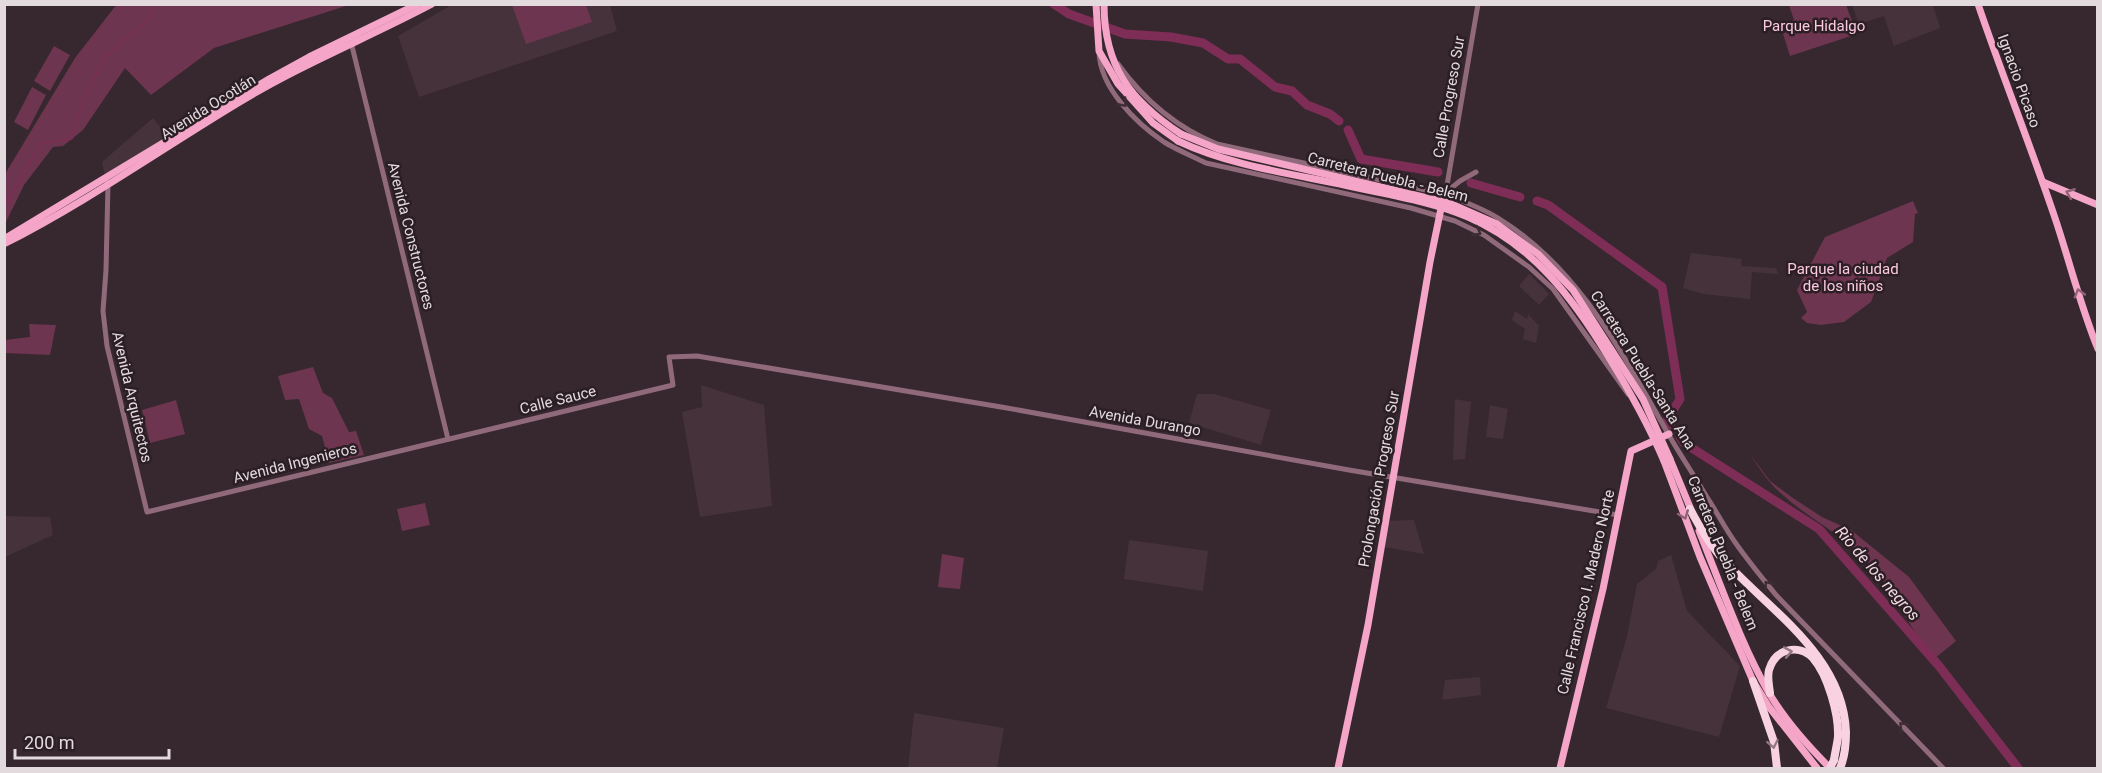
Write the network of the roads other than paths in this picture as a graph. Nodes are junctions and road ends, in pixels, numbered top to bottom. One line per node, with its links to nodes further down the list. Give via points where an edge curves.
1 (418, 4): 6 (main road, Avenida Ocotlán)
2 (432, 4): 6 (main road, Avenida Ocotlán)
3 (1478, 4): 14 (street, Calle Progreso Sur)
4 (1978, 4): 11 (main road, Ignacio Picaso)
5 (1100, 8): 7 (main road, Carretera Puebla - Belem); 8 (main road, Carretera Puebla - Belem)
6 (351, 41): 10 (main road, Avenida Ocotlán); 33 (street, Avenida Constructores)
7 (1108, 45): 12 (street, Carretera Puebla-Santa Ana, via 1150,103 1199,137); 34 (main road, Carretera Puebla - Belem, bridge, via 1119,71 1141,103 1181,134 1218,149 1449,203 1497,224 1538,254 1573,290 1643,399)
8 (1099, 51): 17 (street, Carretera Puebla - Belem, one-way to 17, via 1111,88 1166,143 1206,163); 31 (main road, Carretera Puebla - Belem, bridge, via 1135,105 1178,141 1221,159 1444,208 1490,228 1529,255 1561,287)
9 (1476, 172): 14 (street)
10 (106, 181): 24 (main road, Avenida Ocotlán); 25 (main road, Avenida Ocotlán); 37 (street, Avenida Arquitectos, via 106,346)
11 (2043, 182): 18 (main road, one-way to 11); 29 (main road, Ignacio Picaso, one-way to 11)
12 (1397, 185): 13 (street, Carretera Puebla-Santa Ana); 17 (street)
13 (1428, 192): 14 (street, Carretera Puebla-Santa Ana); 16 (street)
14 (1444, 194): 15 (street, Carretera Puebla-Santa Ana); 16 (street); 19 (street); 21 (main road, Prolongación Progreso Sur)
15 (1460, 200): 19 (street); 23 (street, Carretera Puebla-Santa Ana)
16 (1434, 202): 20 (street); 21 (street)
17 (1393, 204): 20 (street, Carretera Puebla - Belem)
18 (2097, 205)
19 (1449, 208): 21 (street); 22 (street)
20 (1419, 210): 21 (street, Carretera Puebla - Belem)
21 (1439, 216): 22 (street, Carretera Puebla - Belem); 35 (main road, Prolongación Progreso Sur)
22 (1455, 221): 26 (street, Carretera Puebla - Belem, one-way to 26)
23 (1518, 232): 26 (street, via 1514,240); 27 (street, Carretera Puebla-Santa Ana)
24 (4, 239)
25 (4, 244)
26 (1500, 245): 28 (street, Carretera Puebla - Belem)
27 (1541, 250): 28 (street, via 1531,253); 32 (street, Carretera Puebla-Santa Ana, via 1595,310)
28 (1529, 267): 31 (street, Carretera Puebla - Belem, via 1553,289)
29 (2097, 349)
30 (669, 357): 33 (street, Calle Sauce, via 674,385); 35 (street, Avenida Durango, via 697,356)
31 (1632, 398): 34 (main road, Carretera Puebla - Belem, bridge)
32 (1669, 435): 38 (main road, Calle Francisco I. Madero Norte, via 1631,451); 46 (street, Carretera Puebla-Santa Ana, one-way to 32, via 1776,595 1736,544)
33 (448, 439): 37 (street, Avenida Ingenieros)
34 (1667, 460): 36 (main road, Carretera Puebla - Belem); 39 (main road, Carretera Puebla - Belem, one-way to 39, via 1700,557)
35 (1392, 476): 38 (street, Avenida Durango); 42 (main road, Prolongación Progreso Sur, via 1368,625)
36 (1690, 509): 40 (main road, Carretera Puebla - Belem, via 1742,637); 41 (highway, via 1719,554 1809,645 1833,680 1845,720 1846,744)
37 (147, 512)
38 (1618, 515): 43 (main road, Calle Francisco I. Madero Norte)
39 (1753, 681): 44 (highway, one-way to 44, via 1774,742); 45 (main road, Carretera Puebla - Belem)
40 (1770, 693): 41 (main road, Carretera Puebla - Belem, via 1795,728); 41 (highway, one-way to 41, via 1768,677 1778,654 1795,650 1811,657 1825,679 1835,708)
41 (1836, 765)
42 (1338, 768)
43 (1560, 768)
44 (1777, 768)
45 (1817, 768)
46 (1943, 768)

